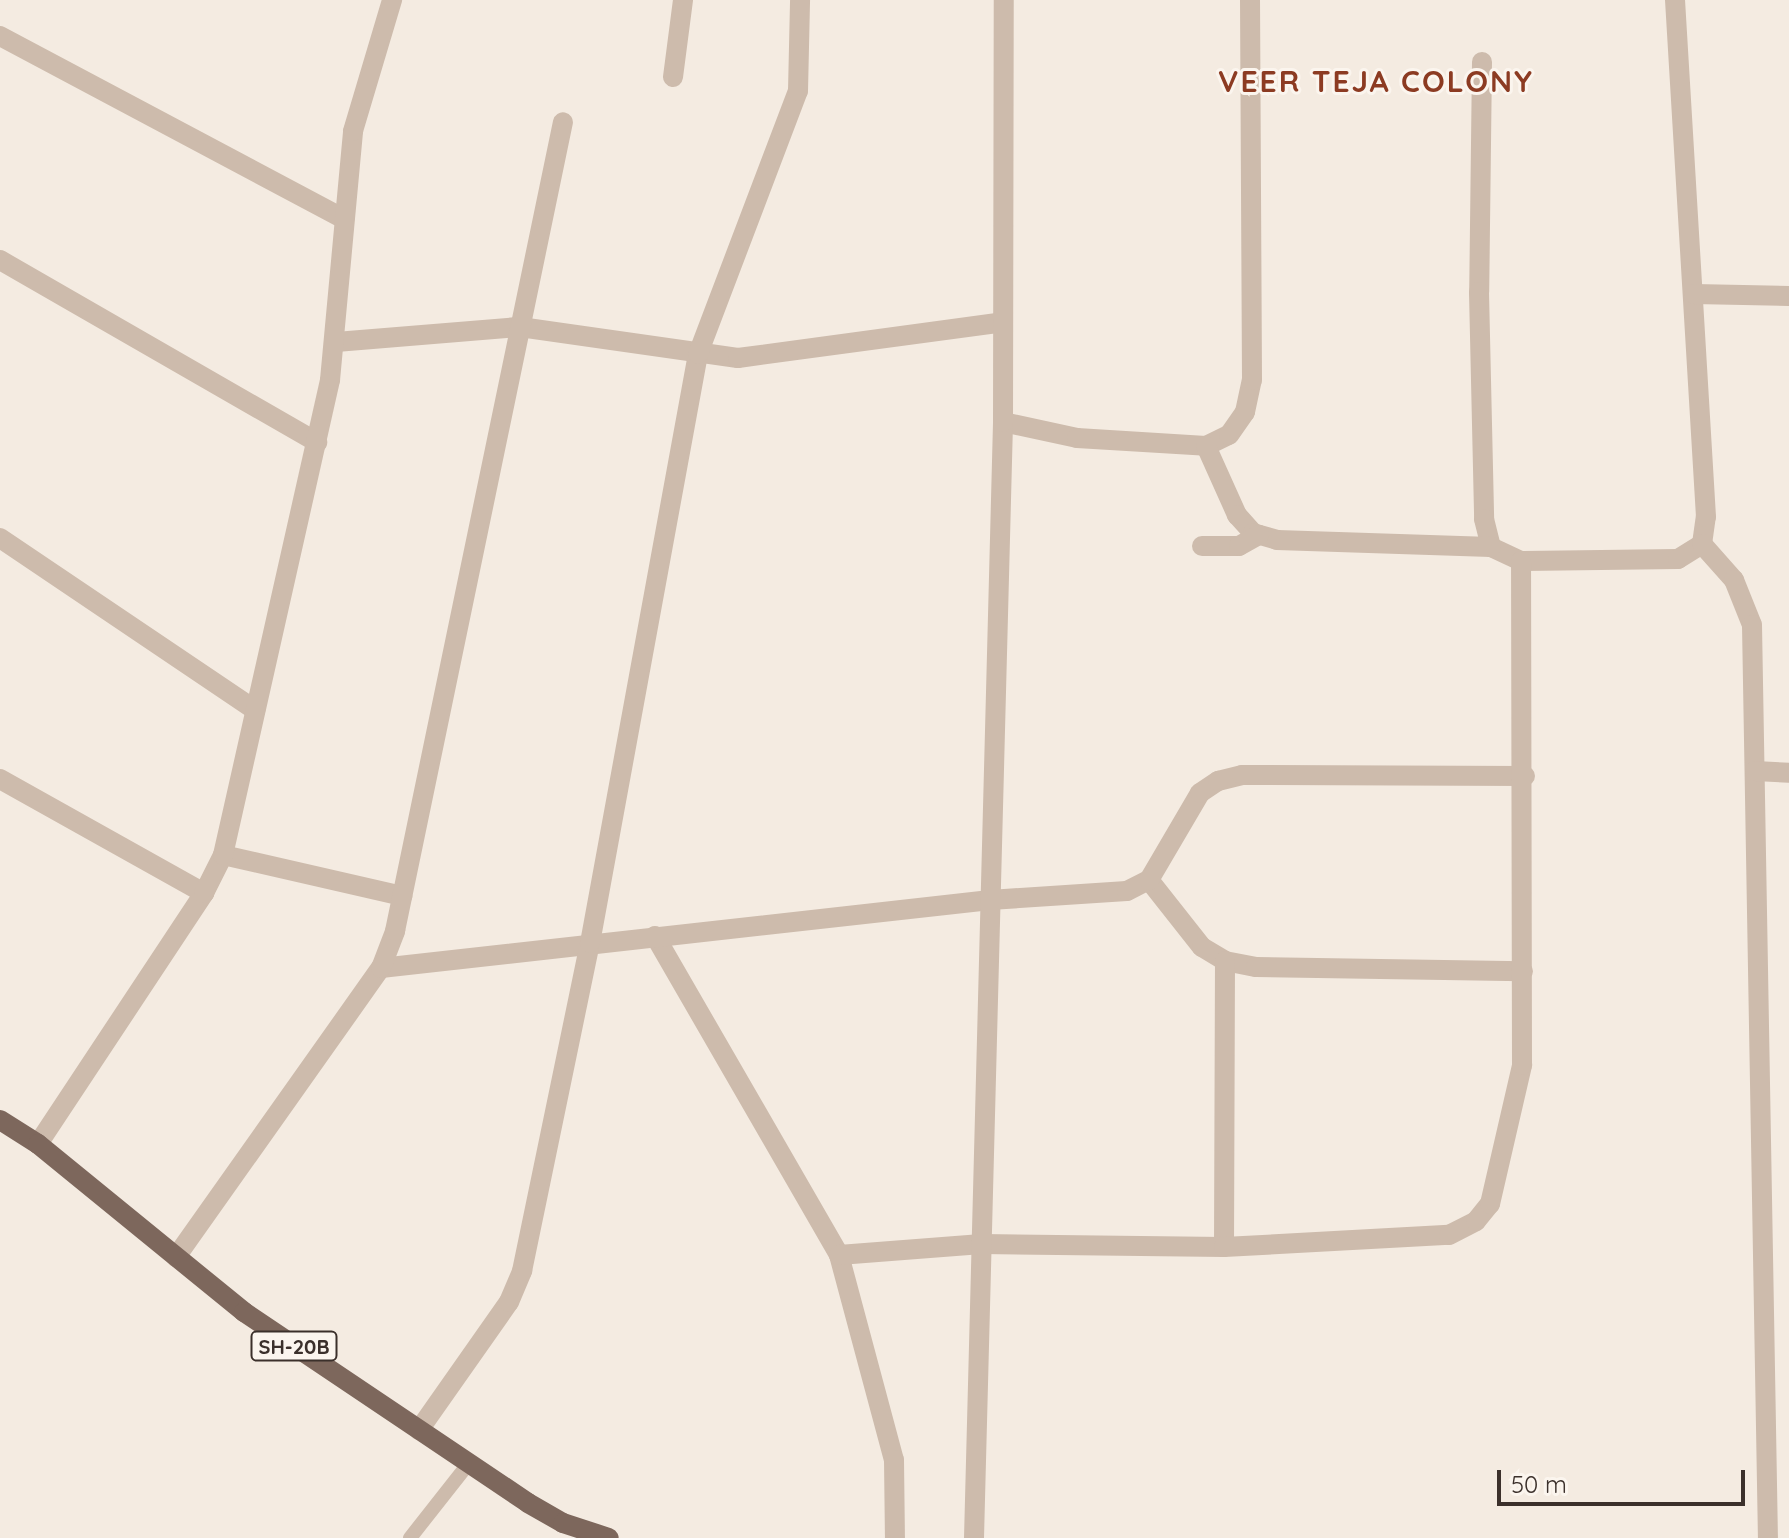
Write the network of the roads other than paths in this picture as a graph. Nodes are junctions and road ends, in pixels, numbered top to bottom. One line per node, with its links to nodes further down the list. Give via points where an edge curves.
1 (392, 0): 11 (street, via 353,131)
2 (683, 0): 9 (street)
3 (800, 0): 18 (street, via 798,91)
4 (1004, 0): 15 (street)
5 (1250, 0): 21 (street, via 1252,380 1245,412 1229,435)
6 (1675, 0): 13 (street)
7 (0, 36): 11 (street)
8 (1482, 62): 26 (street, via 1480,308 1484,519)
9 (673, 77)
10 (563, 122): 16 (street)
11 (344, 219): 17 (street)
12 (0, 260): 20 (street)
13 (1694, 294): 14 (street); 24 (street, via 1706,517)
14 (1789, 296)
15 (1003, 322): 18 (street, via 763,357); 19 (street)
16 (520, 327): 17 (street); 18 (street); 36 (street)
17 (336, 342): 20 (street)
18 (698, 354): 39 (street)
19 (1003, 422): 21 (street, via 1077,438); 37 (street)
20 (317, 442): 28 (street)
21 (1206, 446): 22 (street, via 1237,515)
22 (1259, 535): 25 (street, via 1239,546); 26 (street, via 1277,540)
23 (0, 538): 28 (street)
24 (1702, 544): 27 (street, via 1678,559); 29 (street, via 1747,602)
25 (1202, 546)
26 (1491, 547): 27 (street)
27 (1521, 561): 31 (street)
28 (255, 710): 33 (street)
29 (1755, 771): 30 (street); 55 (street)
30 (1789, 773)
31 (1525, 776): 34 (street, via 1242,775 1218,781 1200,793); 42 (street)
32 (0, 779): 35 (street)
33 (223, 855): 35 (street); 36 (street)
34 (1149, 880): 37 (street, via 1127,891); 40 (street, via 1202,947)
35 (204, 893): 44 (street)
36 (402, 896): 41 (street)
37 (990, 900): 38 (street); 45 (street)
38 (655, 936): 39 (street); 47 (street)
39 (590, 943): 41 (street); 49 (street, via 522,1271 509,1302)
40 (1225, 961): 42 (street, via 1256,967); 46 (street)
41 (381, 968): 48 (street)
42 (1523, 971): 46 (street, via 1520,1092 1490,1204 1476,1221 1449,1235)
43 (0, 1120): 44 (main road, SH-20B)
44 (38, 1144): 48 (main road, SH-20B)
45 (982, 1244): 46 (street); 47 (street); 54 (street)
46 (1224, 1247)
47 (839, 1255): 53 (street, via 894,1460)
48 (176, 1257): 49 (main road, SH-20B, via 244,1312)
49 (419, 1430): 50 (main road, SH-20B)
50 (469, 1463): 51 (lane); 52 (main road, SH-20B, via 563,1523)
51 (410, 1538)
52 (609, 1538)
53 (895, 1538)
54 (974, 1538)
55 (1768, 1538)

